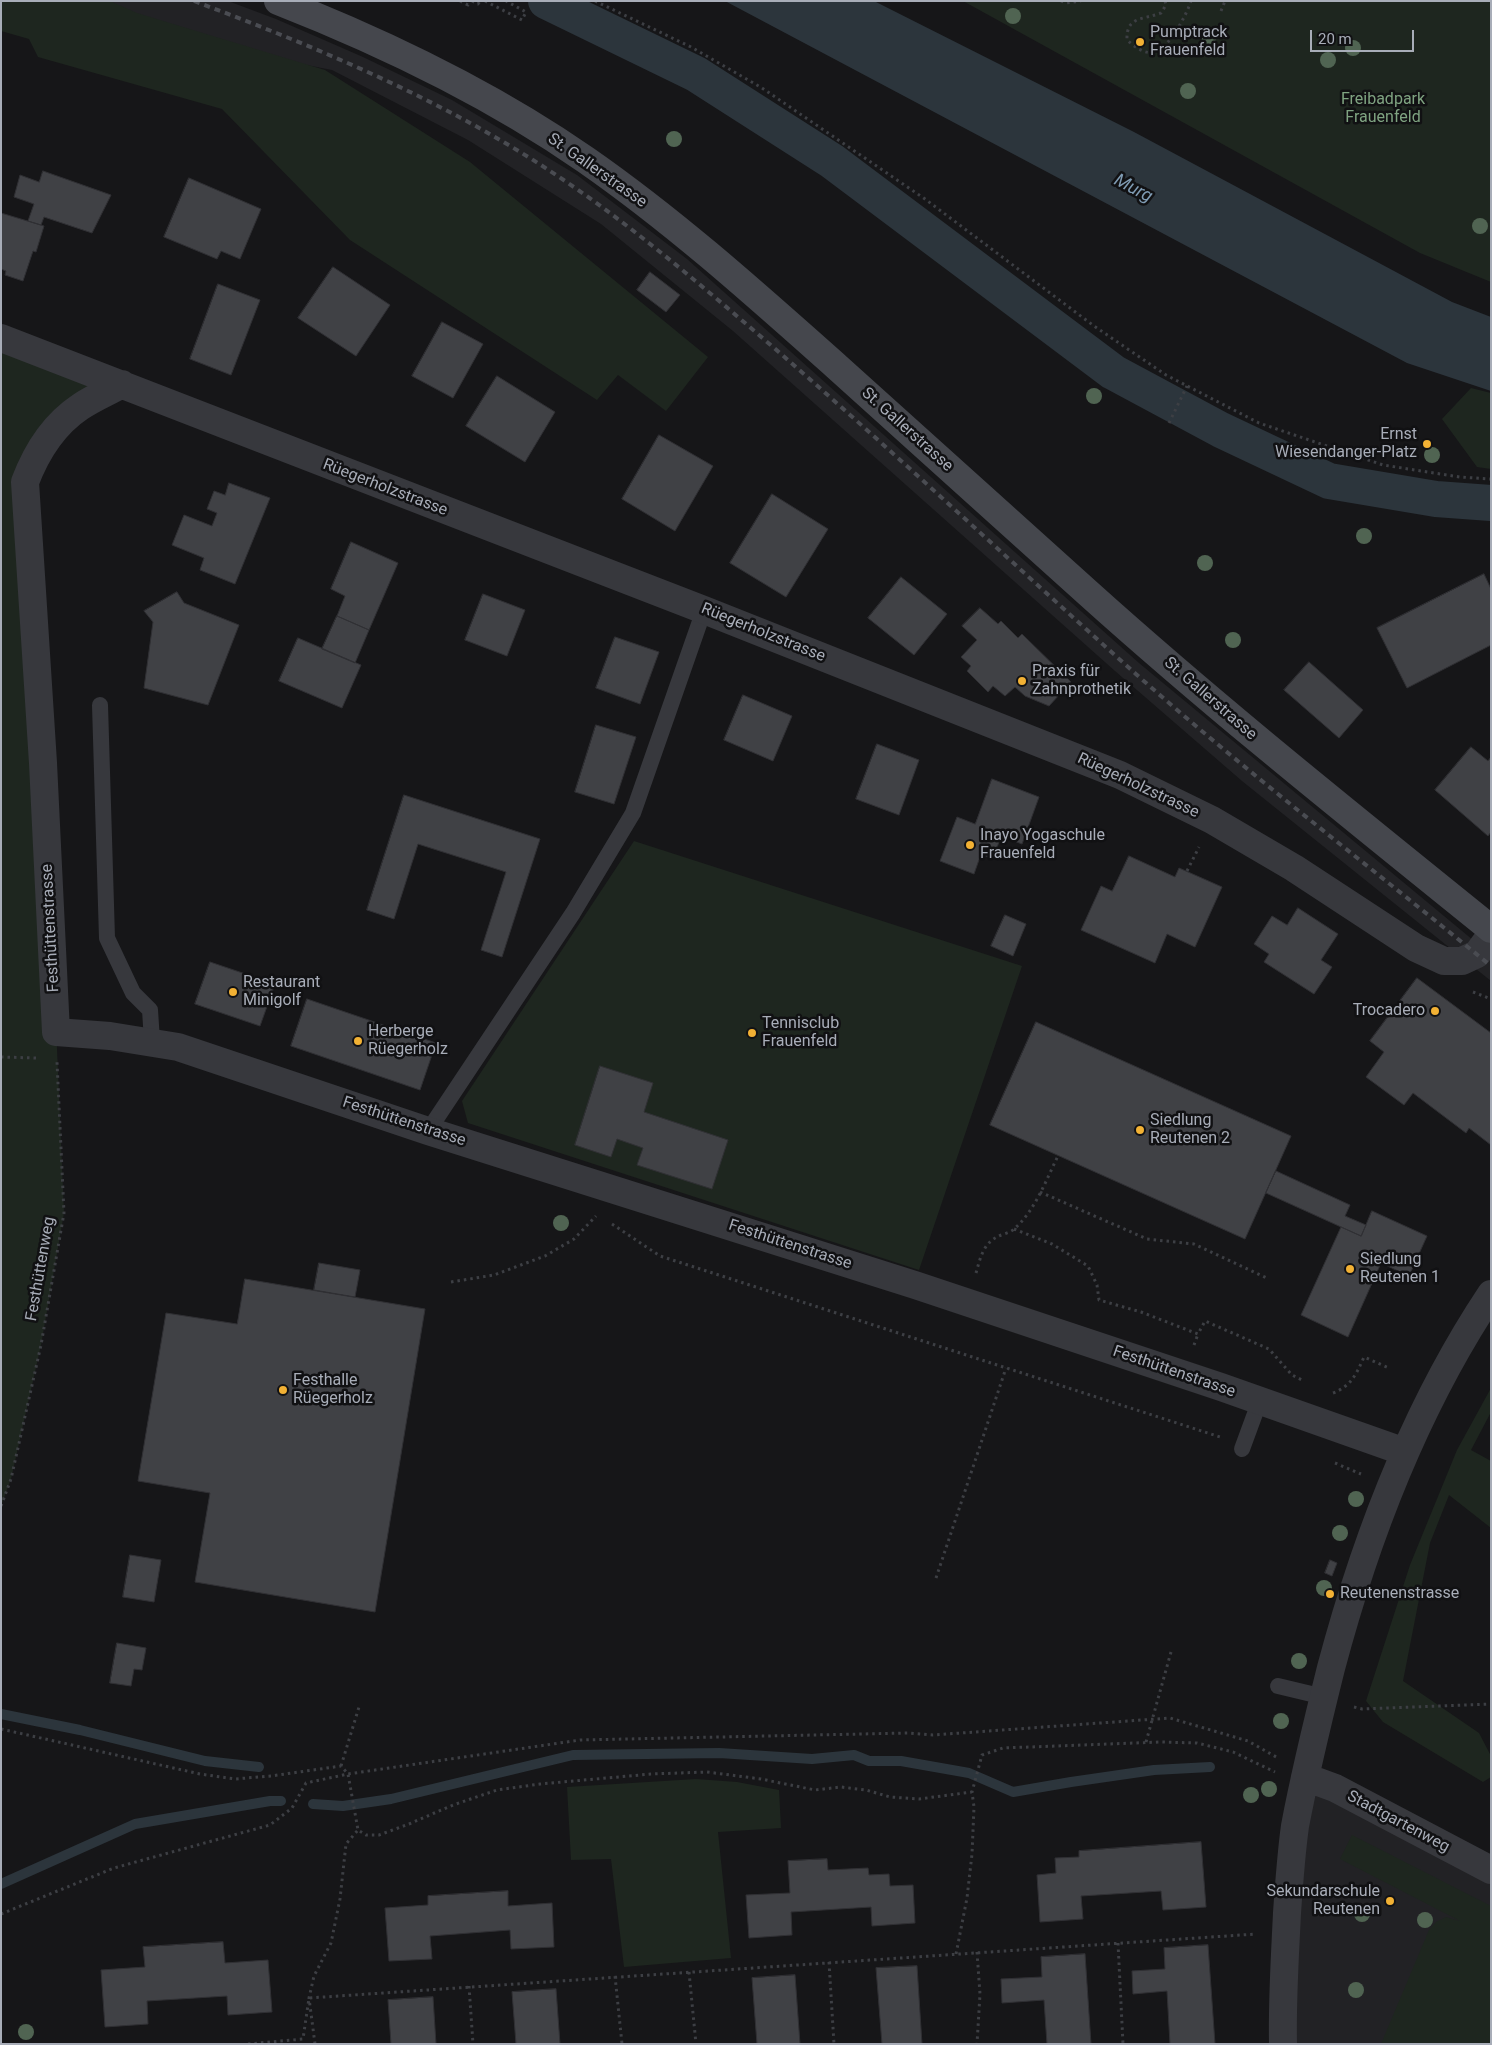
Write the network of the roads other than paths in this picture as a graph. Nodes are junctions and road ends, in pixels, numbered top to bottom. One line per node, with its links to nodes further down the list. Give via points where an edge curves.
1 (278, 1): 6 (main road, St. Gallerstrasse, via 424,64 584,158 648,206 730,272 1242,727)
2 (1, 338): 3 (street, Rüegerholzstrasse)
3 (122, 384): 4 (street, Rüegerholzstrasse); 8 (street, Festhüttenstrasse, via 80,407 52,432 32,462 25,482 56,1032)
4 (704, 610): 7 (street, Rüegerholzstrasse, via 1120,775 1212,820 1294,868 1416,948 1444,961 1462,961 1477,954); 9 (lane, via 633,813 572,913)
5 (100, 705): 8 (lane, via 107,938 133,993 150,1010)
6 (1491, 929)
7 (1491, 934)
8 (152, 1041): 9 (street, Festhüttenstrasse)
9 (428, 1131): 11 (street, Festhüttenstrasse, via 966,1302)
10 (1491, 1294): 13 (street, via 1447,1366)
11 (1260, 1400): 12 (lane); 13 (street, Festhüttenstrasse)
12 (1243, 1447)
13 (1404, 1452): 15 (street, via 1355,1582)
14 (1278, 1686): 15 (lane)
15 (1324, 1697): 16 (street)
16 (1305, 1777): 17 (street, Stadtgartenweg, via 1335,1788); 18 (street, via 1291,1856)
17 (1491, 1870)
18 (1283, 2044)

